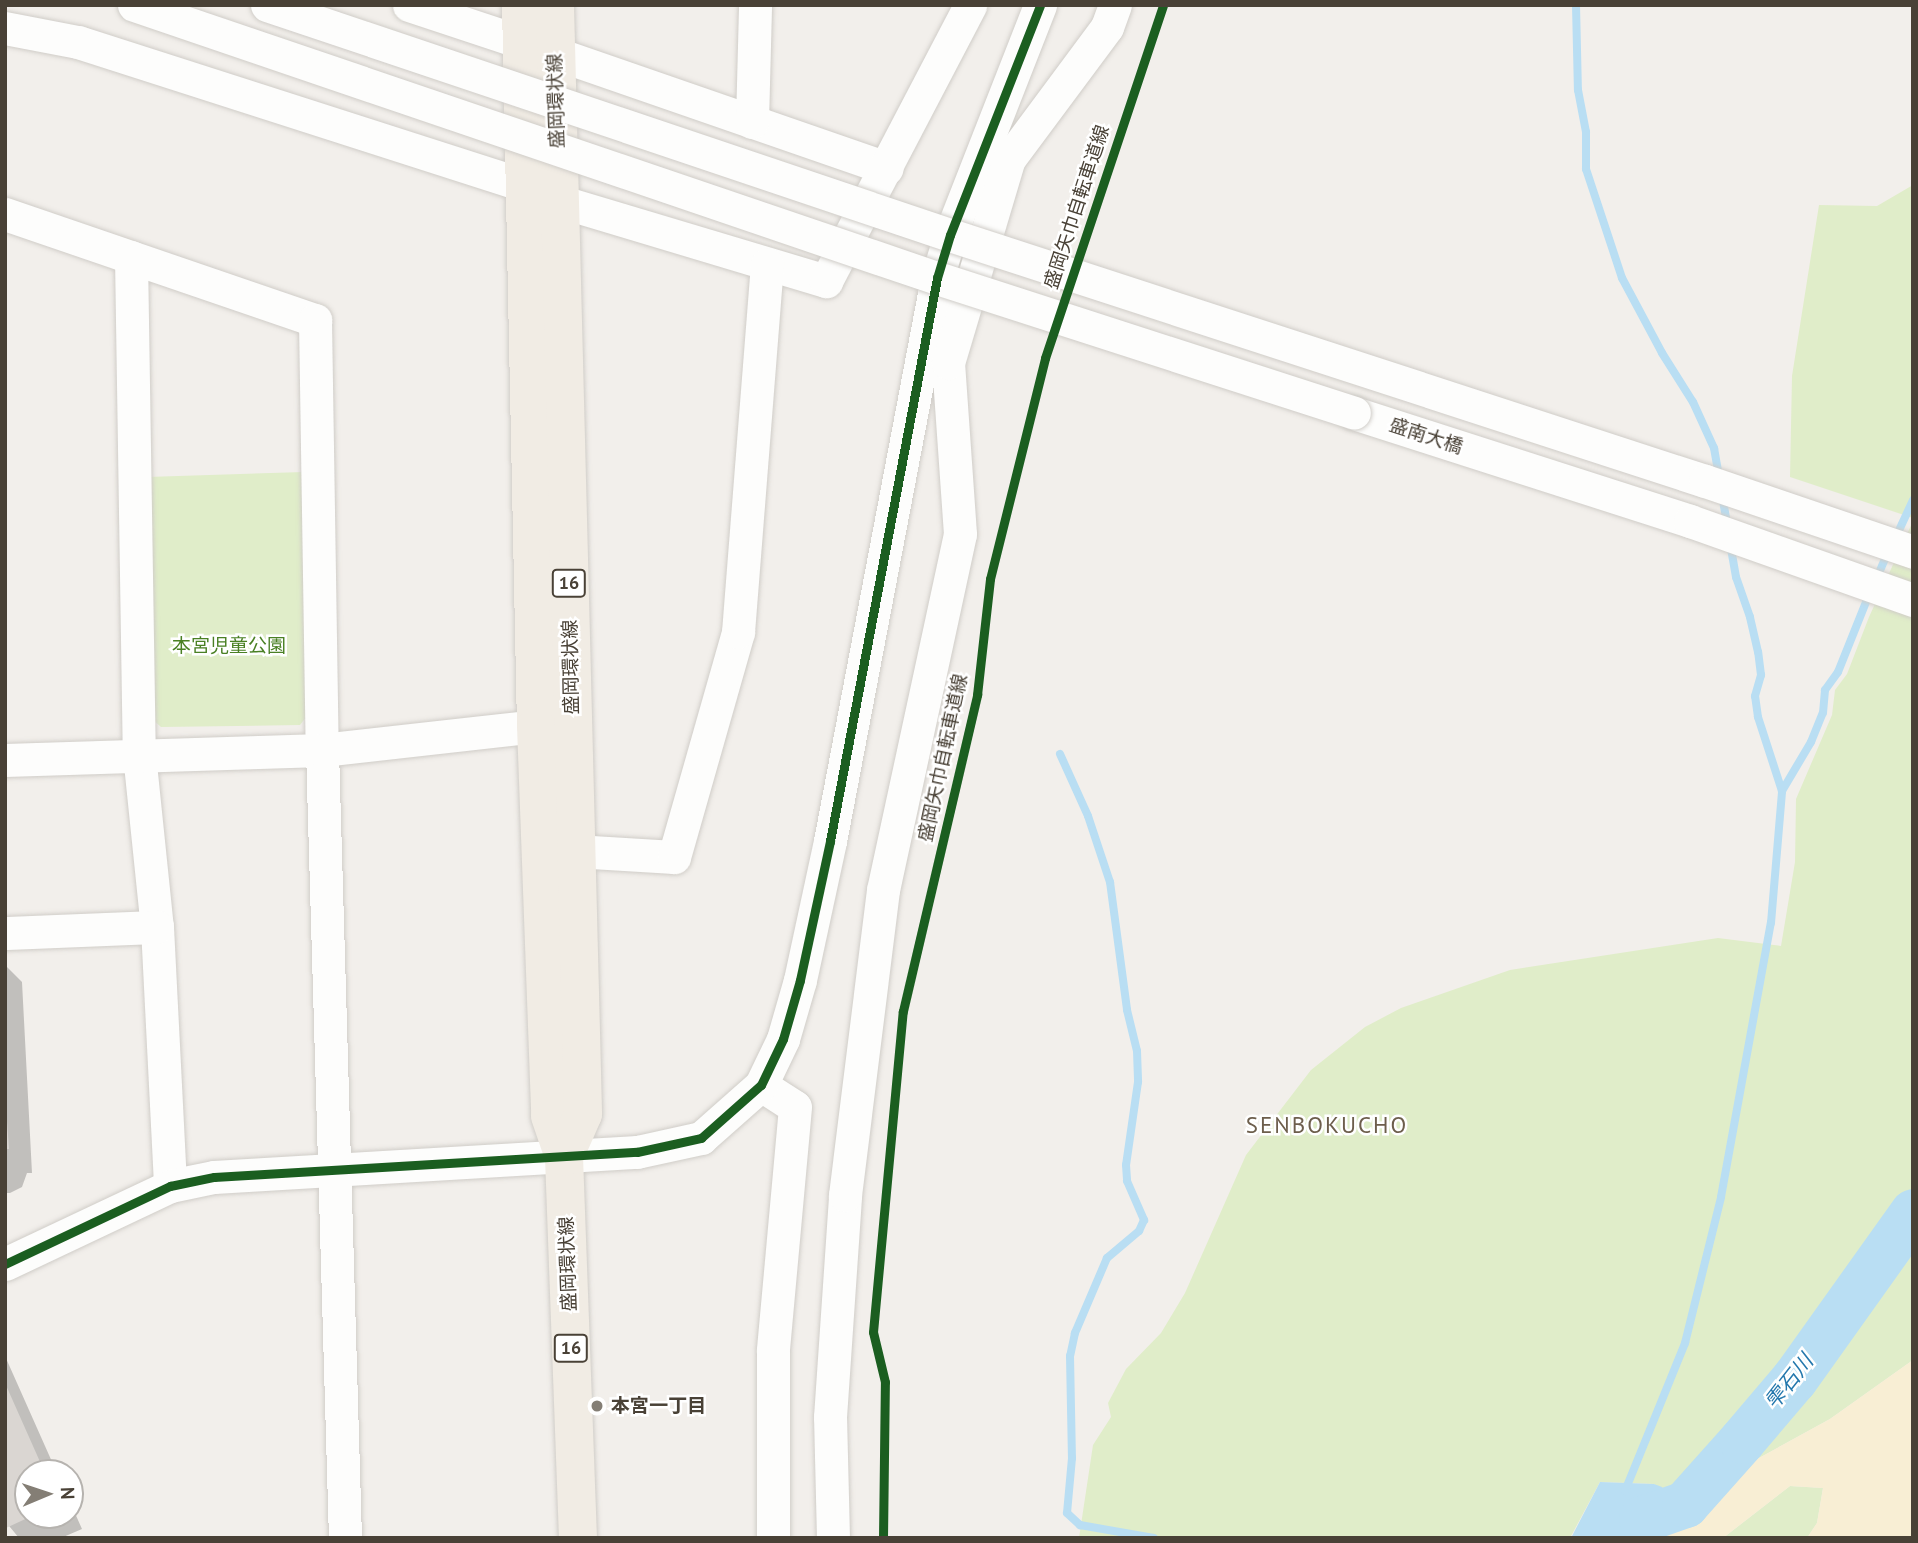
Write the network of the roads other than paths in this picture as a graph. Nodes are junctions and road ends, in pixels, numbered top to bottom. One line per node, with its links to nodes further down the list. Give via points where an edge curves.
1 (134, 5): 19 (street, 盛南大橋, bridge)
2 (267, 5): 16 (street, bridge)
3 (409, 5): 10 (street)
4 (555, 5): 10 (main road, 盛岡環状線 / 16)
5 (755, 5): 11 (street)
6 (970, 5): 12 (street)
7 (1040, 5): 16 (street)
8 (1115, 5): 37 (street, via 1107,27 1009,159 948,363 960,534 881,903 845,1195 830,1417)
9 (5, 28): 13 (street, via 78,42)
10 (532, 33): 11 (street); 13 (main road, 盛岡環状線 / 16); 14 (main road, 盛岡環状線 / 16)
11 (752, 122): 12 (street)
12 (887, 168): 18 (street, via 825,281)
13 (524, 185): 22 (main road, 盛岡環状線 / 16)
14 (559, 201): 18 (street); 26 (main road, 盛岡環状線 / 16)
15 (5, 214): 17 (street)
16 (950, 235): 19 (street); 20 (street, bridge)
17 (131, 257): 23 (street, via 315,320); 24 (street)
18 (767, 264): 26 (street, via 738,632 674,857)
19 (937, 278): 21 (street, 盛南大橋, bridge, via 1690,521); 29 (street, via 800,980 783,1039)
20 (1913, 552)
21 (1913, 600)
22 (536, 726): 23 (street); 30 (main road, 盛岡環状線 / 16, via 550,1116)
23 (322, 750): 24 (street); 31 (street)
24 (139, 754): 25 (street); 27 (street)
25 (5, 760)
26 (575, 851): 30 (main road, 盛岡環状線 / 16, via 583,1114)
27 (157, 927): 28 (street); 32 (street)
28 (5, 933)
29 (761, 1085): 30 (street, via 701,1138 637,1152); 36 (street, via 795,1107 773,1351)
30 (564, 1157): 31 (street); 35 (main road, 盛岡環状線 / 16)
31 (335, 1171): 32 (street, via 214,1177); 34 (street)
32 (170, 1186): 33 (street)
33 (5, 1264)
34 (345, 1538)
35 (578, 1538)
36 (773, 1538)
37 (833, 1538)

